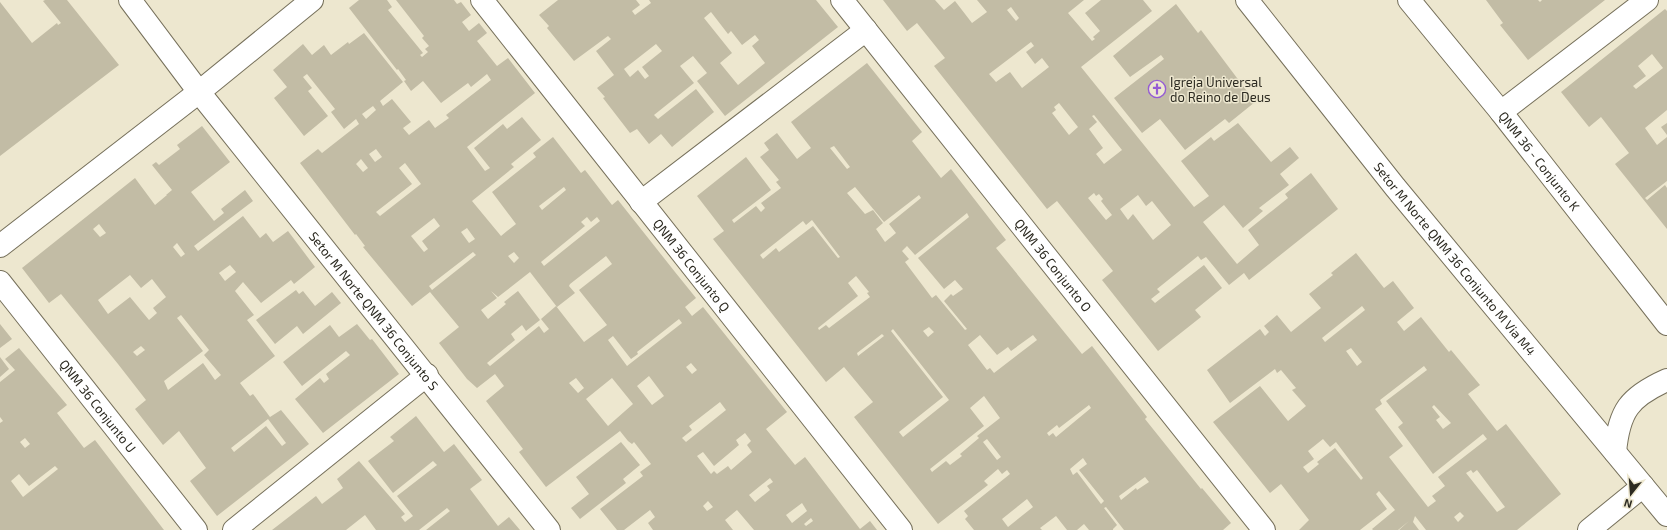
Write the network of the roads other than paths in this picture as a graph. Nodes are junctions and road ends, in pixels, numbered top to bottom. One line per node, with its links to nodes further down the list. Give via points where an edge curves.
1 (130, 0): 9 (street, Setor M Norte QNM 36 Conjunto S)
2 (312, 0): 9 (street)
3 (482, 0): 11 (street, QNM 36 Conjunto Q)
4 (842, 0): 8 (street, QNM 36 Conjunto O)
5 (1247, 0): 17 (street, Setor M Norte QNM 36 Conjunto M Via M4, via 1395,187)
6 (1410, 0): 10 (street, QNM 36 - Conjunto K)
7 (1646, 0): 10 (street)
8 (866, 30): 11 (street); 24 (street, QNM 36 Conjunto O)
9 (199, 92): 12 (street); 15 (street, Setor M Norte QNM 36 Conjunto S)
10 (1501, 112): 14 (street, QNM 36 - Conjunto K)
11 (641, 202): 23 (street, QNM 36 Conjunto Q)
12 (0, 246)
13 (0, 282): 20 (street, QNM 36 Conjunto U)
14 (1667, 324)
15 (427, 375): 21 (street); 22 (street, Setor M Norte QNM 36 Conjunto S)
16 (1667, 380): 17 (street, via 1645,390 1628,407 1617,428)
17 (1615, 452): 18 (street, Setor M Norte QNM 36 Conjunto M Via M4)
18 (1643, 486): 19 (street, Setor M Norte QNM 36 Conjunto M Via M4); 25 (street)
19 (1667, 514)
20 (196, 530)
21 (234, 530)
22 (549, 530)
23 (901, 530)
24 (1264, 530)
25 (1589, 530)

